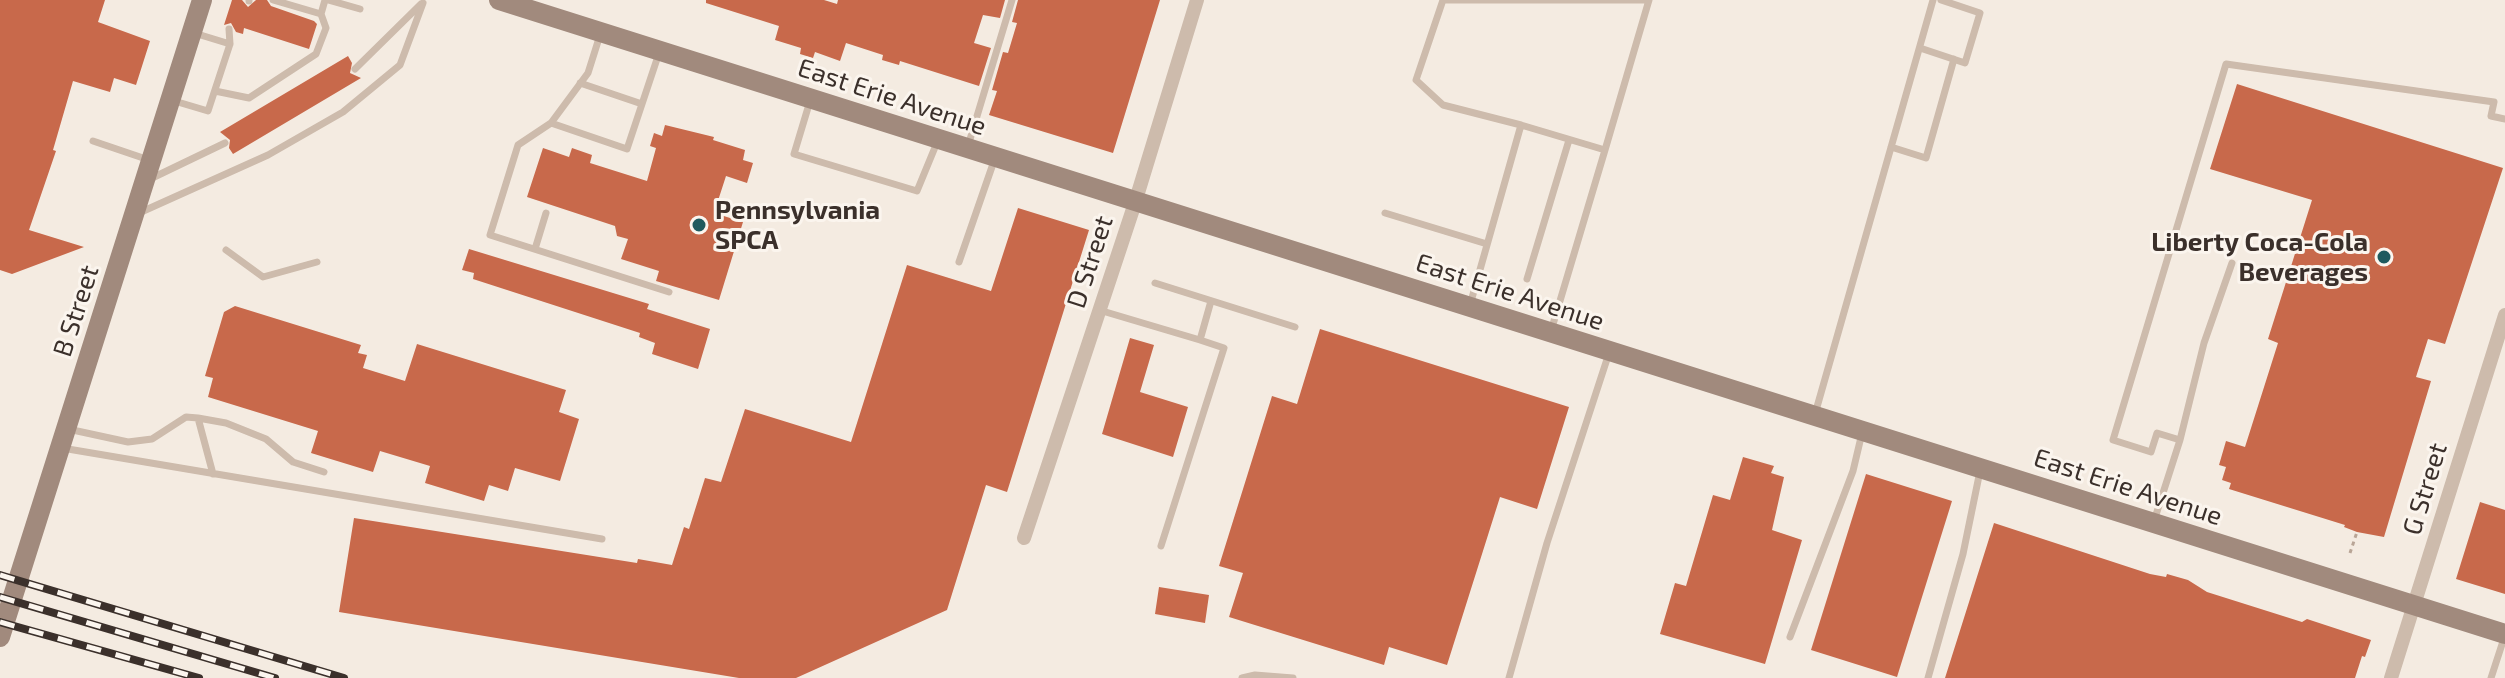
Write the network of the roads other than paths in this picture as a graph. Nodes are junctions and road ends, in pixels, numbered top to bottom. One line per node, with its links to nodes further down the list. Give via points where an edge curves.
1 (202, 0): 14 (main road, B Street)
2 (273, 0): 12 (lane)
3 (326, 0): 11 (lane); 12 (lane)
4 (499, 0): 15 (main road, East Erie Avenue)
5 (1012, 0): 35 (lane)
6 (1197, 0): 40 (street, D Street)
7 (1649, 0): 29 (lane, via 1443,0 1416,80 1443,105); 36 (lane)
8 (1933, 0): 18 (lane)
9 (1941, 0): 20 (lane, via 1980,13 1965,63)
10 (424, 2): 21 (lane); 43 (lane, via 400,65 343,112 268,155)
11 (360, 9)
12 (321, 14): 23 (lane, via 326,28 316,54 249,98)
13 (229, 29): 17 (lane)
14 (192, 32): 17 (lane); 24 (main road, B Street)
15 (601, 32): 19 (main road, East Erie Avenue); 22 (lane)
16 (240, 33): 17 (lane)
17 (231, 41): 23 (lane)
18 (1920, 48): 20 (lane); 34 (lane)
19 (660, 51): 25 (main road, East Erie Avenue); 26 (lane)
20 (1954, 59): 34 (lane, via 1926,158)
21 (355, 69)
22 (580, 83): 26 (lane); 28 (lane)
23 (215, 91): 24 (lane, via 208,111)
24 (170, 99): 38 (main road, B Street)
25 (811, 99): 30 (main road, East Erie Avenue); 30 (lane, via 794,154 917,191)
26 (642, 104): 28 (lane, via 627,149)
27 (2505, 119): 65 (lane, via 2491,116 2494,102 2226,64 2113,440 2151,452 2157,433)
28 (551, 123): 45 (lane, via 518,145 490,235)
29 (1521, 125): 31 (lane); 44 (lane)
30 (938, 139): 35 (main road, East Erie Avenue)
31 (1569, 140): 36 (lane); 50 (lane)
32 (93, 141): 38 (lane)
33 (225, 143): 39 (lane)
34 (1891, 147): 61 (lane)
35 (967, 148): 37 (main road, East Erie Avenue)
36 (1605, 150): 58 (lane)
37 (996, 157): 40 (main road, East Erie Avenue); 48 (lane)
38 (151, 161): 39 (main road, B Street)
39 (144, 183): 43 (main road, B Street)
40 (1135, 201): 54 (main road, East Erie Avenue); 55 (street, D Street)
41 (546, 213): 45 (lane)
42 (1385, 213): 44 (lane)
43 (133, 216): 64 (main road, B Street)
44 (1487, 244): 54 (lane)
45 (535, 249): 52 (lane)
46 (226, 250): 47 (lane, via 263,277)
47 (317, 262)
48 (959, 262)
49 (2232, 263): 65 (lane, via 2204,343)
50 (1527, 279)
51 (1155, 283): 53 (lane)
52 (669, 292)
53 (1211, 301): 57 (lane); 59 (lane)
54 (1470, 307): 58 (main road, East Erie Avenue)
55 (1099, 310): 59 (lane); 70 (street, D Street)
56 (2505, 315): 73 (street, G Street)
57 (1295, 327)
58 (1551, 332): 60 (main road, East Erie Avenue)
59 (1200, 340): 72 (lane, via 1224,348)
60 (1610, 351): 61 (main road, East Erie Avenue); 79 (lane)
61 (1814, 416): 63 (main road, East Erie Avenue)
62 (198, 418): 64 (lane, via 186,417 152,439); 67 (lane, via 266,439 293,462); 68 (lane)
63 (1863, 431): 66 (main road, East Erie Avenue); 76 (lane)
64 (63, 438): 68 (lane); 75 (main road, B Street)
65 (2180, 440): 69 (lane)
66 (1981, 468): 69 (main road, East Erie Avenue); 80 (lane)
67 (324, 472)
68 (213, 474): 71 (lane)
69 (2153, 523): 73 (main road, East Erie Avenue)
70 (1024, 538)
71 (602, 539)
72 (1161, 546)
73 (2414, 605): 74 (main road, East Erie Avenue); 81 (street, G Street)
74 (2505, 635): 82 (lane)
75 (0, 637)
76 (1790, 637)
77 (1242, 678): 78 (lane)
78 (1293, 678)
79 (1509, 678)
80 (1928, 678)
81 (2391, 678)
82 (2491, 678)

